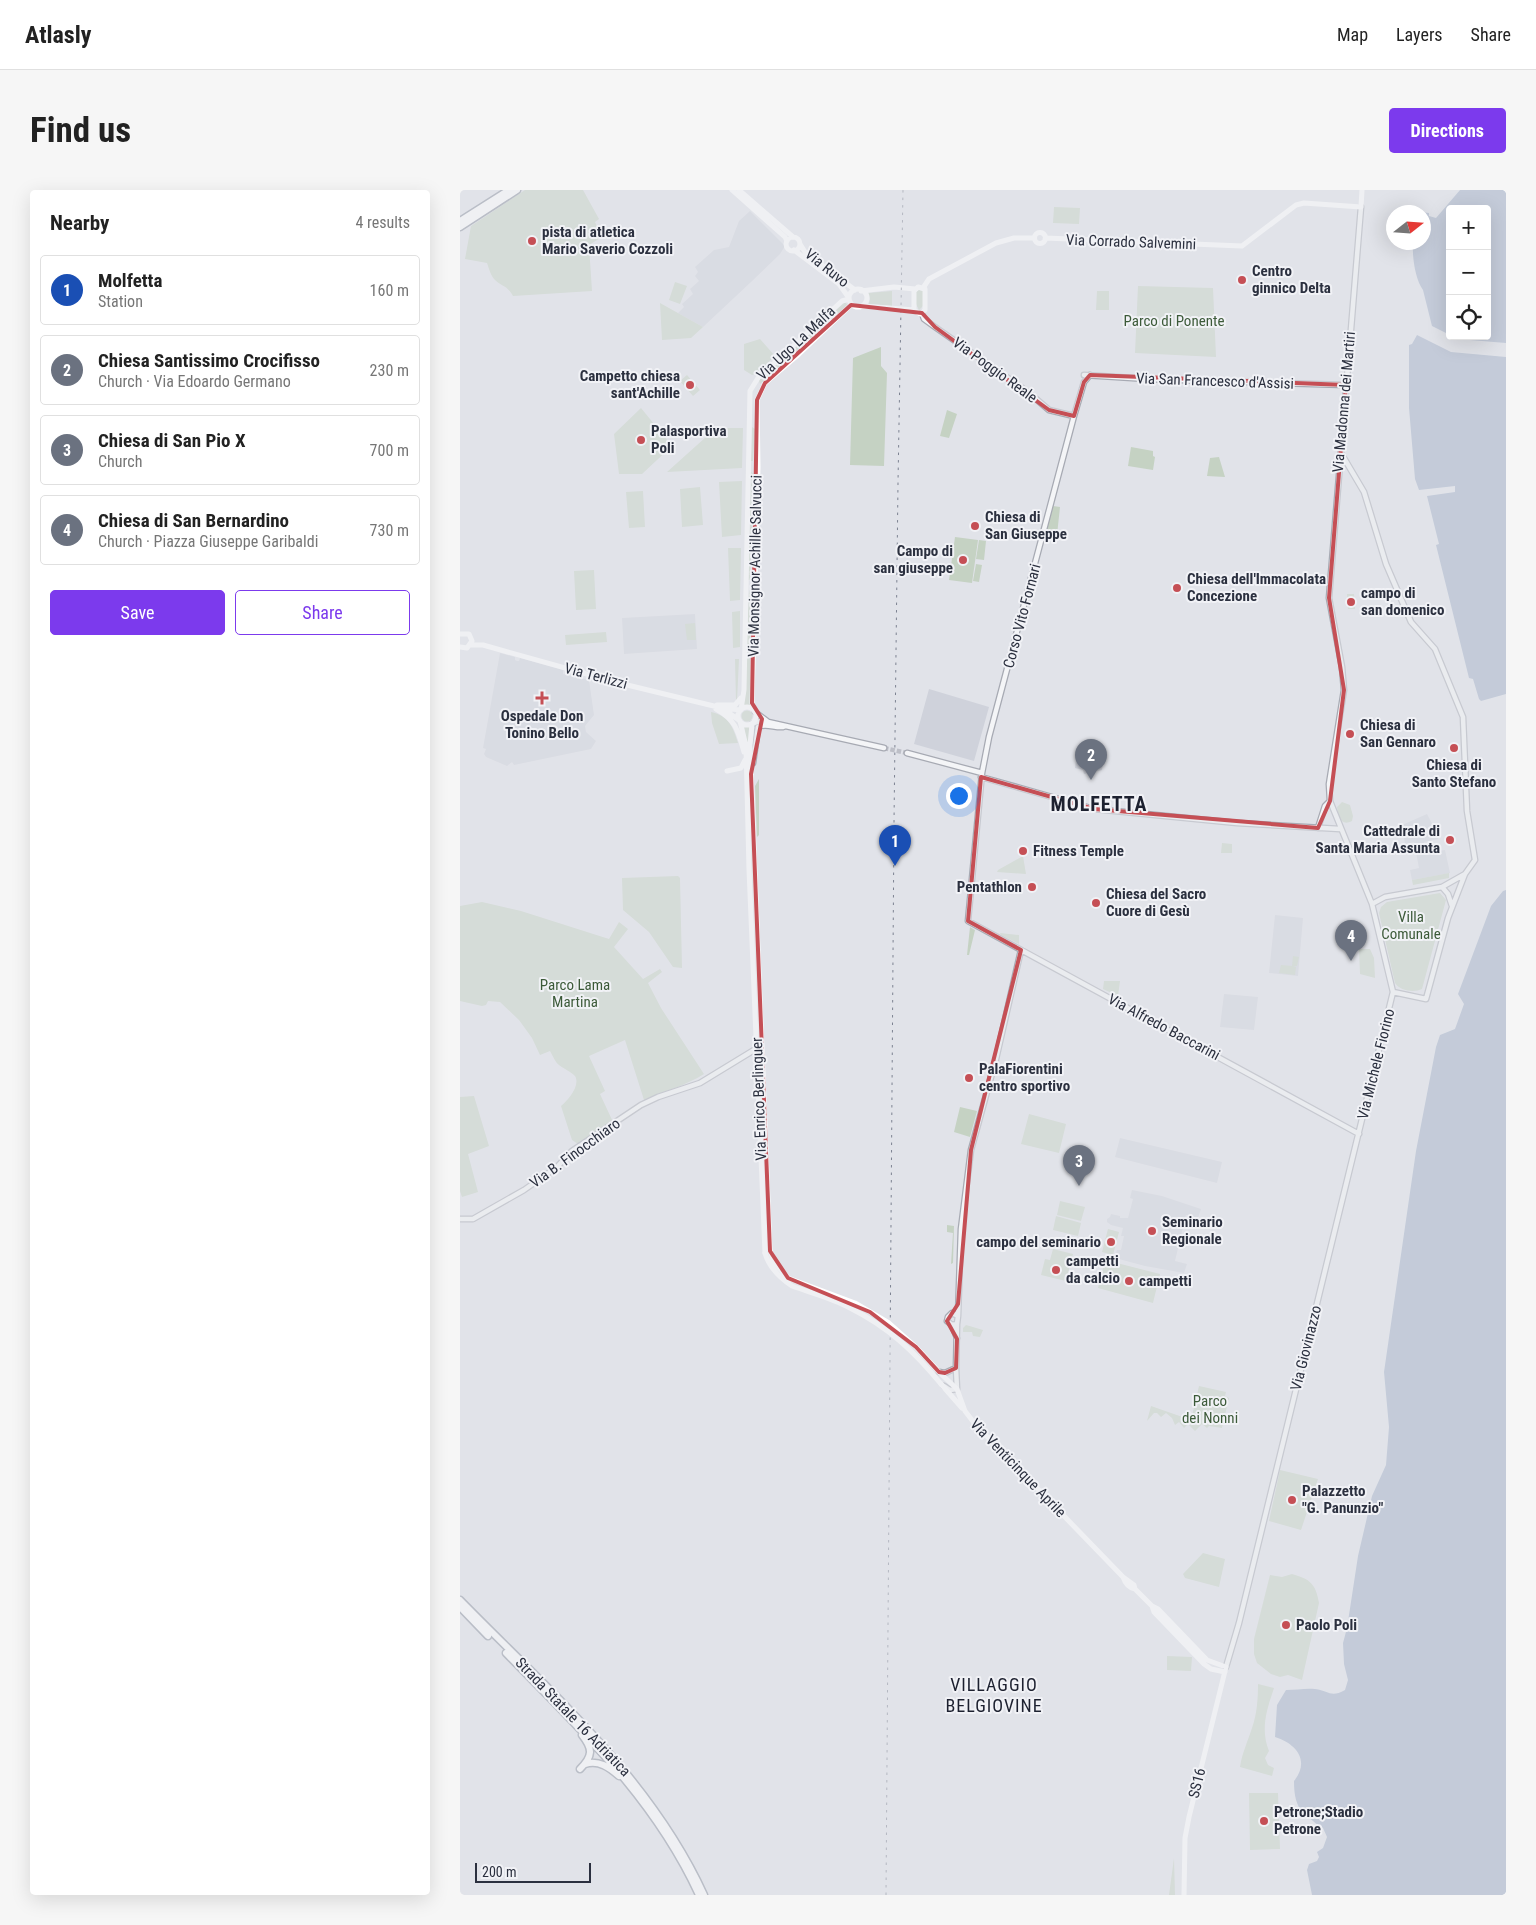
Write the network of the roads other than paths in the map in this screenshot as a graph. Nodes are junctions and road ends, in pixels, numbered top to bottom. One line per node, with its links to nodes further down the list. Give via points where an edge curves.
1 (509, 190): 7 (highway)
2 (517, 190): 8 (highway)
3 (732, 190): 10 (main road, Via Ruvo)
4 (739, 190): 9 (main road, Via Ruvo)
5 (1362, 190): 6 (main road)
6 (1361, 207): 14 (main road, Via Corrado Salvemini, via 1304,202 1242,246 1045,238 1040,232 1034,238 1014,238 996,243 929,279); 24 (street, Via Madonna dei Martiri)
7 (460, 221)
8 (460, 227)
9 (793, 237): 10 (main road); 11 (main road)
10 (787, 241): 12 (main road, via 788,248)
11 (800, 244): 12 (main road); 16 (main road, Via Ruvo, via 805,252)
12 (794, 250): 13 (main road, Via Ruvo)
13 (842, 287): 17 (main road); 18 (main road, Via Ruvo)
14 (922, 288): 15 (main road); 21 (main road, via 926,293)
15 (915, 289): 16 (main road); 20 (main road)
16 (858, 290): 18 (main road, Via Ruvo, via 850,294); 19 (main road, Via Ruvo, via 867,299)
17 (842, 301): 18 (main road, Via Ugo La Malfa); 27 (main road, Via Ugo La Malfa, via 752,385)
18 (849, 301): 19 (main road, Via Ruvo); 26 (main road, Via Ugo La Malfa, via 765,383 757,400)
19 (863, 306): 20 (main road)
20 (914, 310): 21 (main road, via 917,313)
21 (924, 311): 25 (street, Via Poggio Reale, via 927,321 1049,410)
22 (1084, 375): 23 (street, Via San Francesco d'Assisi)
23 (1090, 375): 24 (street, Via San Francesco d'Assisi); 25 (street, Corso Vito Fornari, via 1084,382)
24 (1346, 385): 28 (street, Via Madonna dei Martiri)
25 (1074, 416): 47 (street, Corso Vito Fornari)
26 (758, 419): 38 (main road, Via Monsignor Achille Salvucci, via 752,703)
27 (749, 422): 34 (main road, Via Monsignor Achille Salvucci)
28 (1340, 453): 48 (street, Via Madonna dei Martiri, via 1329,598 1342,667 1343,700 1329,784); 51 (street, via 1364,492 1386,564 1411,622 1435,649 1463,717 1466,811 1475,860)
29 (460, 634): 30 (main road, Via Terlizzi, via 467,633)
30 (472, 638): 31 (main road, Via Terlizzi); 32 (main road)
31 (483, 645): 32 (main road, Via Terlizzi); 35 (main road, Via Terlizzi)
32 (471, 646): 33 (main road, Via Terlizzi)
33 (460, 647)
34 (744, 687): 35 (main road, Via Terlizzi, via 735,706); 37 (main road, Via Monsignor Achille Salvucci)
35 (709, 705): 36 (main road, Via Terlizzi); 45 (main road, Via Terlizzi, via 732,719 744,752 743,766)
36 (722, 708): 37 (main road, Via Terlizzi); 39 (main road, Via Terlizzi)
37 (741, 710): 38 (main road, via 750,708); 39 (main road)
38 (755, 712): 40 (street); 41 (main road)
39 (740, 721): 41 (main road, via 747,726); 59 (main road, Via Enrico Berlinguer, via 747,761)
40 (768, 722): 41 (street); 42 (street)
41 (752, 724): 46 (main road, Via Enrico Berlinguer)
42 (785, 726): 43 (street); 46 (street, via 758,727)
43 (884, 748)
44 (906, 753): 47 (street)
45 (726, 771)
46 (751, 774): 58 (main road, Via Enrico Berlinguer)
47 (981, 775): 49 (street, via 1094,809); 55 (street, Corso Vito Fornari)
48 (1330, 801): 49 (street, via 1325,806); 50 (street)
49 (1318, 828): 50 (street)
50 (1340, 829): 53 (street)
51 (1465, 874): 52 (street); 54 (street)
52 (1442, 887): 53 (street, via 1385,897); 54 (street)
53 (1372, 904): 57 (street)
54 (1452, 908): 57 (street, via 1426,999)
55 (968, 921): 56 (street, Via Alfredo Baccarini)
56 (1021, 950): 60 (street, Via Alfredo Baccarini, via 1245,1070); 63 (street, via 971,1150 961,1229)
57 (1393, 992): 60 (street, Via Michele Fiorino)
58 (762, 1044): 59 (street); 62 (main road, Via Enrico Berlinguer)
59 (755, 1051): 61 (street, Via B. Finocchiaro, via 700,1083 647,1102 572,1151 557,1167 524,1190 472,1218); 62 (main road, Via Enrico Berlinguer)
60 (1358, 1135): 73 (street, Via Giovinazzo)
61 (460, 1219)
62 (767, 1252): 68 (main road, Via Enrico Berlinguer, bridge, via 788,1278 846,1299 889,1323); 69 (main road, bridge, via 770,1264 784,1280 792,1286 850,1307 884,1328 918,1356)
63 (958, 1304): 64 (street); 65 (street)
64 (952, 1313): 65 (street); 66 (street, via 948,1320)
65 (958, 1316): 66 (street)
66 (954, 1324): 67 (street, Via Venticinque Aprile)
67 (956, 1368): 68 (street); 70 (street, Via Venticinque Aprile)
68 (939, 1372): 70 (main road, Via Enrico Berlinguer)
69 (941, 1384): 70 (street, via 950,1390); 71 (main road)
70 (957, 1389): 71 (main road, Via Venticinque Aprile)
71 (965, 1411): 73 (main road, Via Venticinque Aprile, via 974,1424 1152,1606 1207,1660)
72 (461, 1602): 74 (highway, Strada Statale 16 Adriatica); 76 (highway, Strada Statale 16 Adriatica, via 615,1758 648,1800)
73 (1226, 1670): 80 (main road, SS16, via 1185,1838)
74 (561, 1709): 75 (highway, Strada Statale 16 Adriatica); 75 (highway, via 590,1745 591,1752 583,1766 596,1762 602,1764)
75 (636, 1791): 77 (highway, Strada Statale 16 Adriatica, via 670,1841)
76 (679, 1848): 78 (highway, Strada Statale 16 Adriatica); 79 (highway)
77 (699, 1895)
78 (704, 1895)
79 (710, 1895)
80 (1184, 1895)

